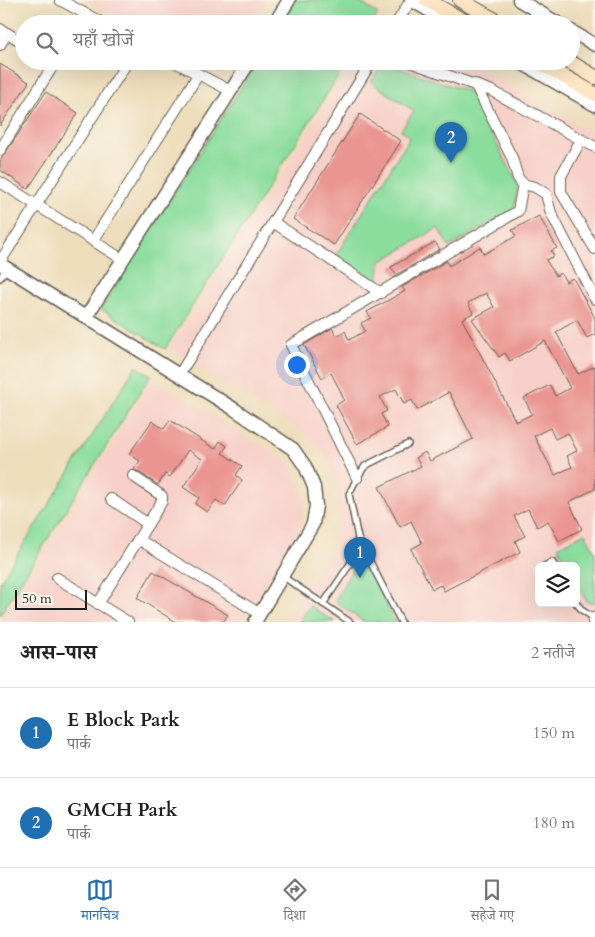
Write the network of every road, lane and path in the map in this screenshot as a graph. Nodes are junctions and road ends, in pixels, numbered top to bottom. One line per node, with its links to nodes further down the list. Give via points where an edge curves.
1 (60, 0): 7 (street)
2 (289, 0): 8 (street)
3 (411, 0): 9 (street); 10 (street)
4 (427, 0): 11 (main road)
5 (460, 0): 12 (main road)
6 (519, 0): 13 (street)
7 (80, 15)
8 (280, 15)
9 (402, 15)
10 (437, 15)
11 (453, 15)
12 (486, 15)
13 (544, 15)
14 (4, 31): 16 (street); 17 (street)
15 (580, 36): 18 (street)
16 (15, 38)
17 (0, 45)
18 (595, 45)
19 (580, 68): 29 (main road)
20 (50, 70): 36 (street)
21 (122, 70): 39 (street)
22 (189, 70): 28 (street)
23 (244, 70): 31 (street)
24 (366, 70): 40 (street)
25 (434, 70): 30 (street)
26 (534, 70): 33 (street)
27 (553, 70): 32 (main road)
28 (198, 75): 31 (street); 41 (street)
29 (595, 77)
30 (475, 84): 34 (street, via 492,90); 38 (street)
31 (231, 91): 43 (street)
32 (595, 94)
33 (595, 105)
34 (581, 140): 35 (street); 42 (street, via 561,176 561,192)
35 (595, 147)
36 (0, 150)
37 (0, 182): 39 (street)
38 (522, 184): 45 (street, via 518,212); 46 (street, via 535,186 546,194 551,213)
39 (36, 205): 41 (street); 44 (street)
40 (273, 222): 45 (street); 48 (street)
41 (93, 241): 43 (street)
42 (595, 249)
43 (122, 259): 47 (street)
44 (2, 268): 47 (street)
45 (381, 293): 51 (street, via 291,345)
46 (595, 300)
47 (86, 317): 48 (street)
48 (179, 375): 56 (street, via 293,450 305,466 314,487 316,506 313,524)
49 (408, 444): 51 (lane, via 366,466)
50 (133, 476): 53 (street, via 162,496)
51 (356, 478): 54 (lane, via 349,494)
52 (111, 499): 53 (street)
53 (148, 524): 55 (street)
54 (358, 538): 59 (lane, via 352,561); 65 (lane)
55 (138, 540): 58 (street); 61 (street)
56 (282, 576): 59 (lane); 61 (street)
57 (57, 578): 58 (street)
58 (98, 604): 63 (street)
59 (323, 604): 64 (lane)
60 (579, 607): 62 (lane)
61 (258, 618)
62 (595, 618): 66 (street)
63 (121, 620)
64 (350, 622)
65 (402, 622)
66 (593, 622)

